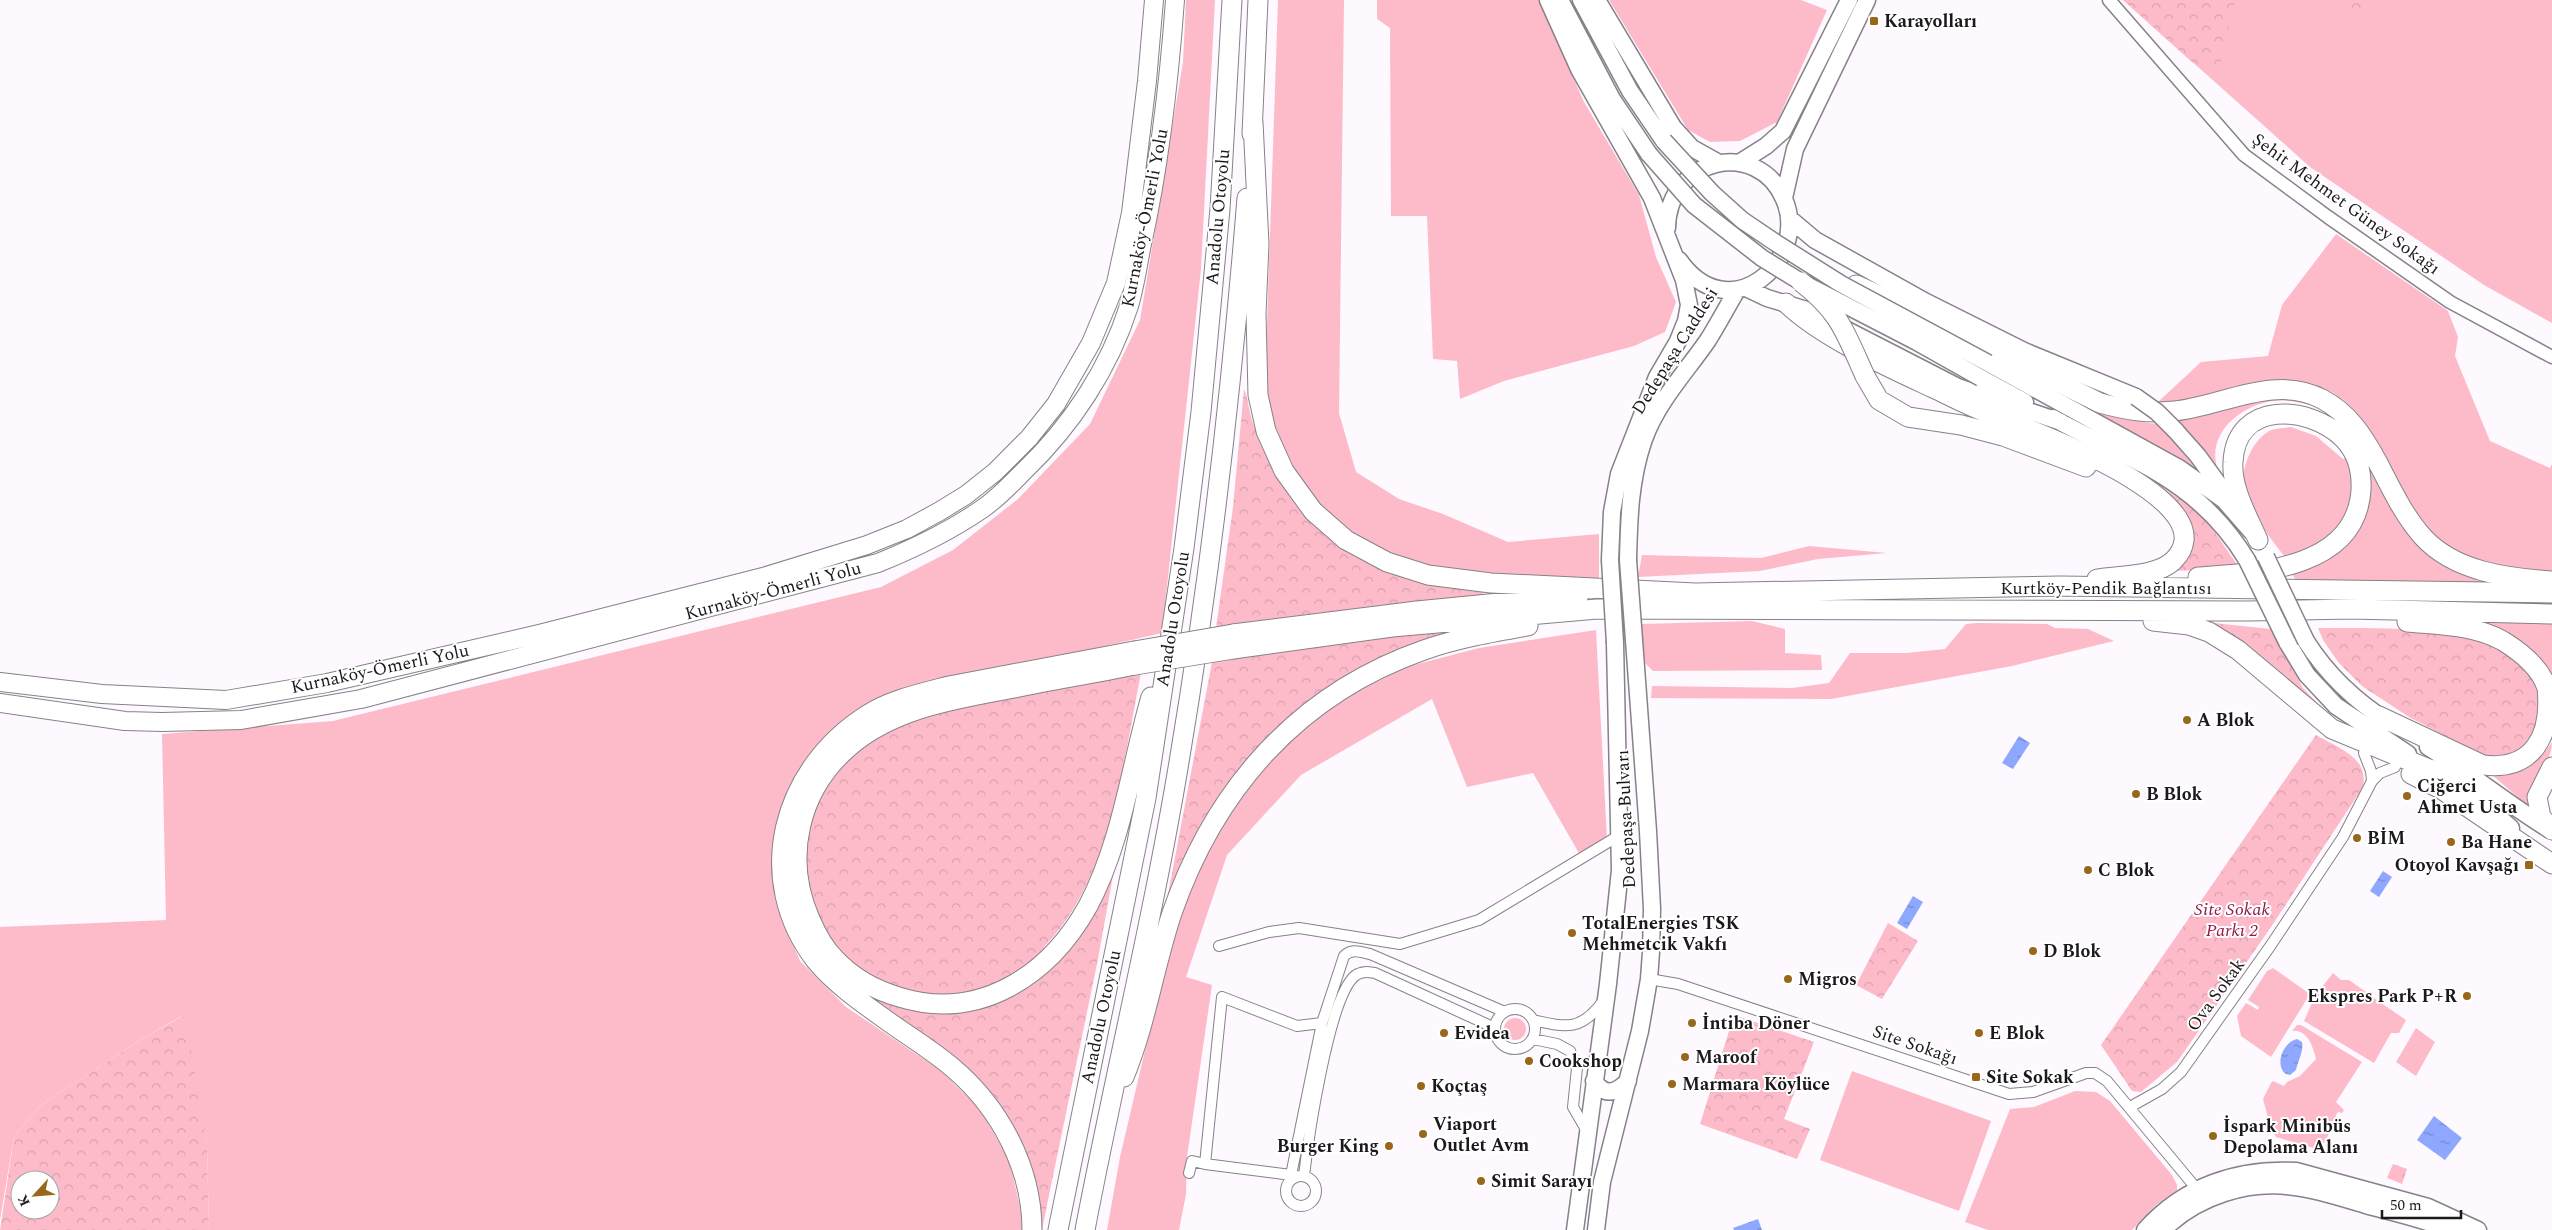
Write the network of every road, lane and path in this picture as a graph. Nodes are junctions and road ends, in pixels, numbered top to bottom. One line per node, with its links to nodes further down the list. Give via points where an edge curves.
1 (1154, 0): 42 (highway, Kurnaköy-Ömerli Yolu, via 1131,213 1116,283 1091,343 1056,404 1029,438 995,472 940,511 907,529 866,545 763,577 327,683 226,700 102,694)
2 (1175, 0): 43 (highway, Kurnaköy-Ömerli Yolu, via 1169,87 1157,176 1129,306 1114,342 1096,380 1041,455 984,508 946,531 878,562 361,699 241,720 162,722 125,721)
3 (1232, 0): 37 (highway, Anadolu Otoyolu, via 1220,209 1199,422)
4 (1258, 0): 12 (highway, Anadolu Otoyolu)
5 (1548, 0): 17 (main road, via 1580,69 1642,176)
6 (1560, 0): 20 (main road, bridge, via 1612,99 1670,180 1708,216 1762,258)
7 (1581, 0): 19 (main road, bridge, via 1630,91 1687,168 1742,220)
8 (1597, 0): 13 (main road, via 1674,127 1692,148)
9 (1849, 0): 14 (main road, via 1783,131)
10 (1867, 0): 15 (main road, via 1795,149)
11 (2109, 0): 23 (street, Şehit Mehmet Güney Sokağı, via 2244,154 2450,302)
12 (1253, 122): 31 (highway, via 1259,244 1256,314 1258,395 1266,431 1275,452 1295,488 1313,511 1359,548 1387,562 1428,575 1491,583); 69 (highway, Anadolu Otoyolu, via 1235,338 1211,558 1180,757)
13 (1719, 162): 14 (main road); 17 (main road, via 1701,168 1685,179 1673,195 1667,213)
14 (1739, 163): 15 (main road, via 1773,181)
15 (1784, 198): 16 (main road)
16 (1790, 219): 21 (main road, via 1789,235 1782,254 1764,277); 27 (main road, bridge, via 1815,240 1926,302 2024,351 2136,397 2157,412 2202,461)
17 (1667, 232): 18 (main road)
18 (1672, 251): 21 (main road, via 1689,272 1704,283 1724,292); 51 (main road, Dedepaşa Bulvarı, bridge, via 1687,293 1686,321 1657,377 1619,474 1612,512 1610,560)
19 (1804, 260): 24 (highway, bridge, via 1927,317)
20 (1801, 282): 24 (main road, bridge, via 1917,342); 26 (highway, bridge, via 1821,297 1839,318 1879,400 1908,418 1961,425 2003,436 2131,486 2160,503 2175,517)
21 (1741, 289): 22 (main road); 38 (main road, Dedepaşa Caddesi, bridge, via 1661,404 1644,438 1633,478 1628,516)
22 (1786, 303): 25 (main road, via 1810,311 1958,387); 26 (highway, via 1802,319 1879,362 1984,412 2038,432 2123,474 2168,506)
23 (2552, 357)
24 (1987, 364): 25 (main road); 27 (main road, via 2196,478 2224,500); 28 (highway, via 2100,403 2144,413 2176,411 2277,390 2300,391 2322,398 2356,427 2409,519 2437,550 2475,569 2515,579)
25 (2061, 422): 48 (main road, bridge, via 2182,487 2218,519 2247,560 2307,675 2336,706)
26 (2183, 531): 29 (highway, via 2179,552 2164,567 2145,574 2124,574)
27 (2262, 548): 30 (highway, via 2235,478 2233,463 2240,437 2249,425 2275,414 2292,413 2326,425 2352,449 2362,480 2360,504 2352,521 2341,537 2325,551 2297,564 2231,575 2162,579); 44 (main road, bridge, via 2306,641 2322,666 2343,689)
28 (2552, 581)
29 (2061, 586): 30 (highway, Kurtköy-Pendik Bağlantısı); 31 (highway, Kurtköy-Pendik Bağlantısı, via 1712,592)
30 (2125, 588): 32 (highway, Kurtköy-Pendik Bağlantısı)
31 (1660, 590): 39 (highway, via 1417,610)
32 (2552, 593)
33 (2352, 609): 35 (highway, Kurtköy-Pendik Bağlantısı); 36 (highway, Kurtköy-Pendik Bağlantısı); 44 (highway, via 2388,620 2475,630 2503,641 2535,668 2546,686 2552,710 2549,729 2539,748 2522,762 2498,767 2483,765)
34 (1665, 610): 35 (highway, Kurtköy-Pendik Bağlantısı); 39 (highway, via 1597,609); 69 (highway, via 1545,623 1425,650 1349,685 1281,737 1240,781 1220,809 1191,862 1172,915 1135,1051)
35 (2078, 610): 41 (highway, via 2189,626 2209,632 2238,650)
36 (2552, 614)
37 (1173, 616): 40 (highway, via 1113,842 1087,907 1060,946 1007,989 955,1005 915,1002 872,987 835,959 821,940 804,904 798,882 797,835 812,791 829,766 875,728 906,714 949,700); 78 (highway, Anadolu Otoyolu, via 1146,798)
38 (1634, 640): 54 (main road, Dedepaşa Bulvarı)
39 (1233, 641): 40 (highway, bridge)
40 (1134, 658): 77 (highway, via 948,686 868,714 830,744 815,762 791,802 784,825 783,878 789,908 806,944 837,982 953,1069 980,1095 1014,1148 1030,1201)
41 (2268, 675): 45 (highway, via 2322,729); 48 (highway, via 2332,729)
42 (0, 682)
43 (0, 703)
44 (2379, 716): 50 (main road)
45 (2364, 753): 46 (highway); 49 (street)
46 (2395, 767): 49 (street, via 2380,773); 52 (highway, via 2441,789)
47 (2552, 767): 50 (highway, via 2537,797 2541,817)
48 (2441, 774): 52 (main road, via 2477,798)
49 (2372, 781): 68 (street, Ova Sokak, via 2343,837 2271,946 2181,1072 2162,1089)
50 (2552, 831)
51 (1620, 835): 53 (main road, Dedepaşa Bulvarı); 55 (street, via 1479,920 1400,944 1299,928 1269,932)
52 (2552, 864)
53 (1620, 870): 54 (main road, via 1636,860 1642,863); 60 (main road, Dedepaşa Bulvarı)
54 (1650, 879): 59 (main road, Dedepaşa Bulvarı)
55 (1219, 946)
56 (1359, 952): 57 (street, via 1347,953); 58 (street, via 1365,962); 61 (street)
57 (1342, 966): 58 (street, via 1346,972); 63 (street)
58 (1358, 974): 64 (street, via 1374,973); 73 (street, via 1337,1012 1324,1055 1312,1112)
59 (1649, 979): 67 (main road, Dedepaşa Bulvarı); 68 (street, Site Sokağı, via 1678,984 2009,1094 2033,1092 2086,1073 2095,1074 2108,1081)
60 (1606, 998): 62 (street, via 1594,1014 1573,1027); 66 (main road, Dedepaşa Bulvarı)
61 (1505, 1012): 62 (street, via 1524,1011); 64 (street)
62 (1533, 1020): 65 (street)
63 (1322, 1022): 71 (street, via 1297,1026 1222,997); 74 (street)
64 (1495, 1028): 65 (street, via 1499,1041 1510,1049 1523,1048)
65 (1533, 1039): 70 (street, via 1570,1051 1577,1068 1573,1107)
66 (1594, 1081): 67 (main road, via 1608,1093 1618,1091); 70 (main road, Dedepaşa Bulvarı)
67 (1628, 1081): 81 (main road, Dedepaşa Bulvarı, via 1602,1182)
68 (2130, 1107): 75 (street, Site Sokağı)
69 (1106, 1124): 79 (highway, Anadolu Otoyolu)
70 (1588, 1133): 80 (main road, Dedepaşa Bulvarı)
71 (1205, 1164): 72 (street, via 1192,1162); 74 (street)
72 (1189, 1174)
73 (1304, 1176): 74 (street); 74 (street, via 1313,1182 1316,1192 1312,1202 1303,1207 1293,1205 1286,1198 1285,1188)
74 (1290, 1178)
75 (2202, 1195): 76 (main road, via 2263,1186 2295,1187); 82 (main road, via 2162,1212); 83 (main road)
76 (2410, 1210): 84 (main road); 85 (main road, via 2451,1216)
77 (1032, 1230)
78 (1058, 1230)
79 (1085, 1230)
80 (1575, 1230)
81 (1596, 1230)
82 (2145, 1230)
83 (2163, 1230)
84 (2449, 1230)
85 (2478, 1230)

